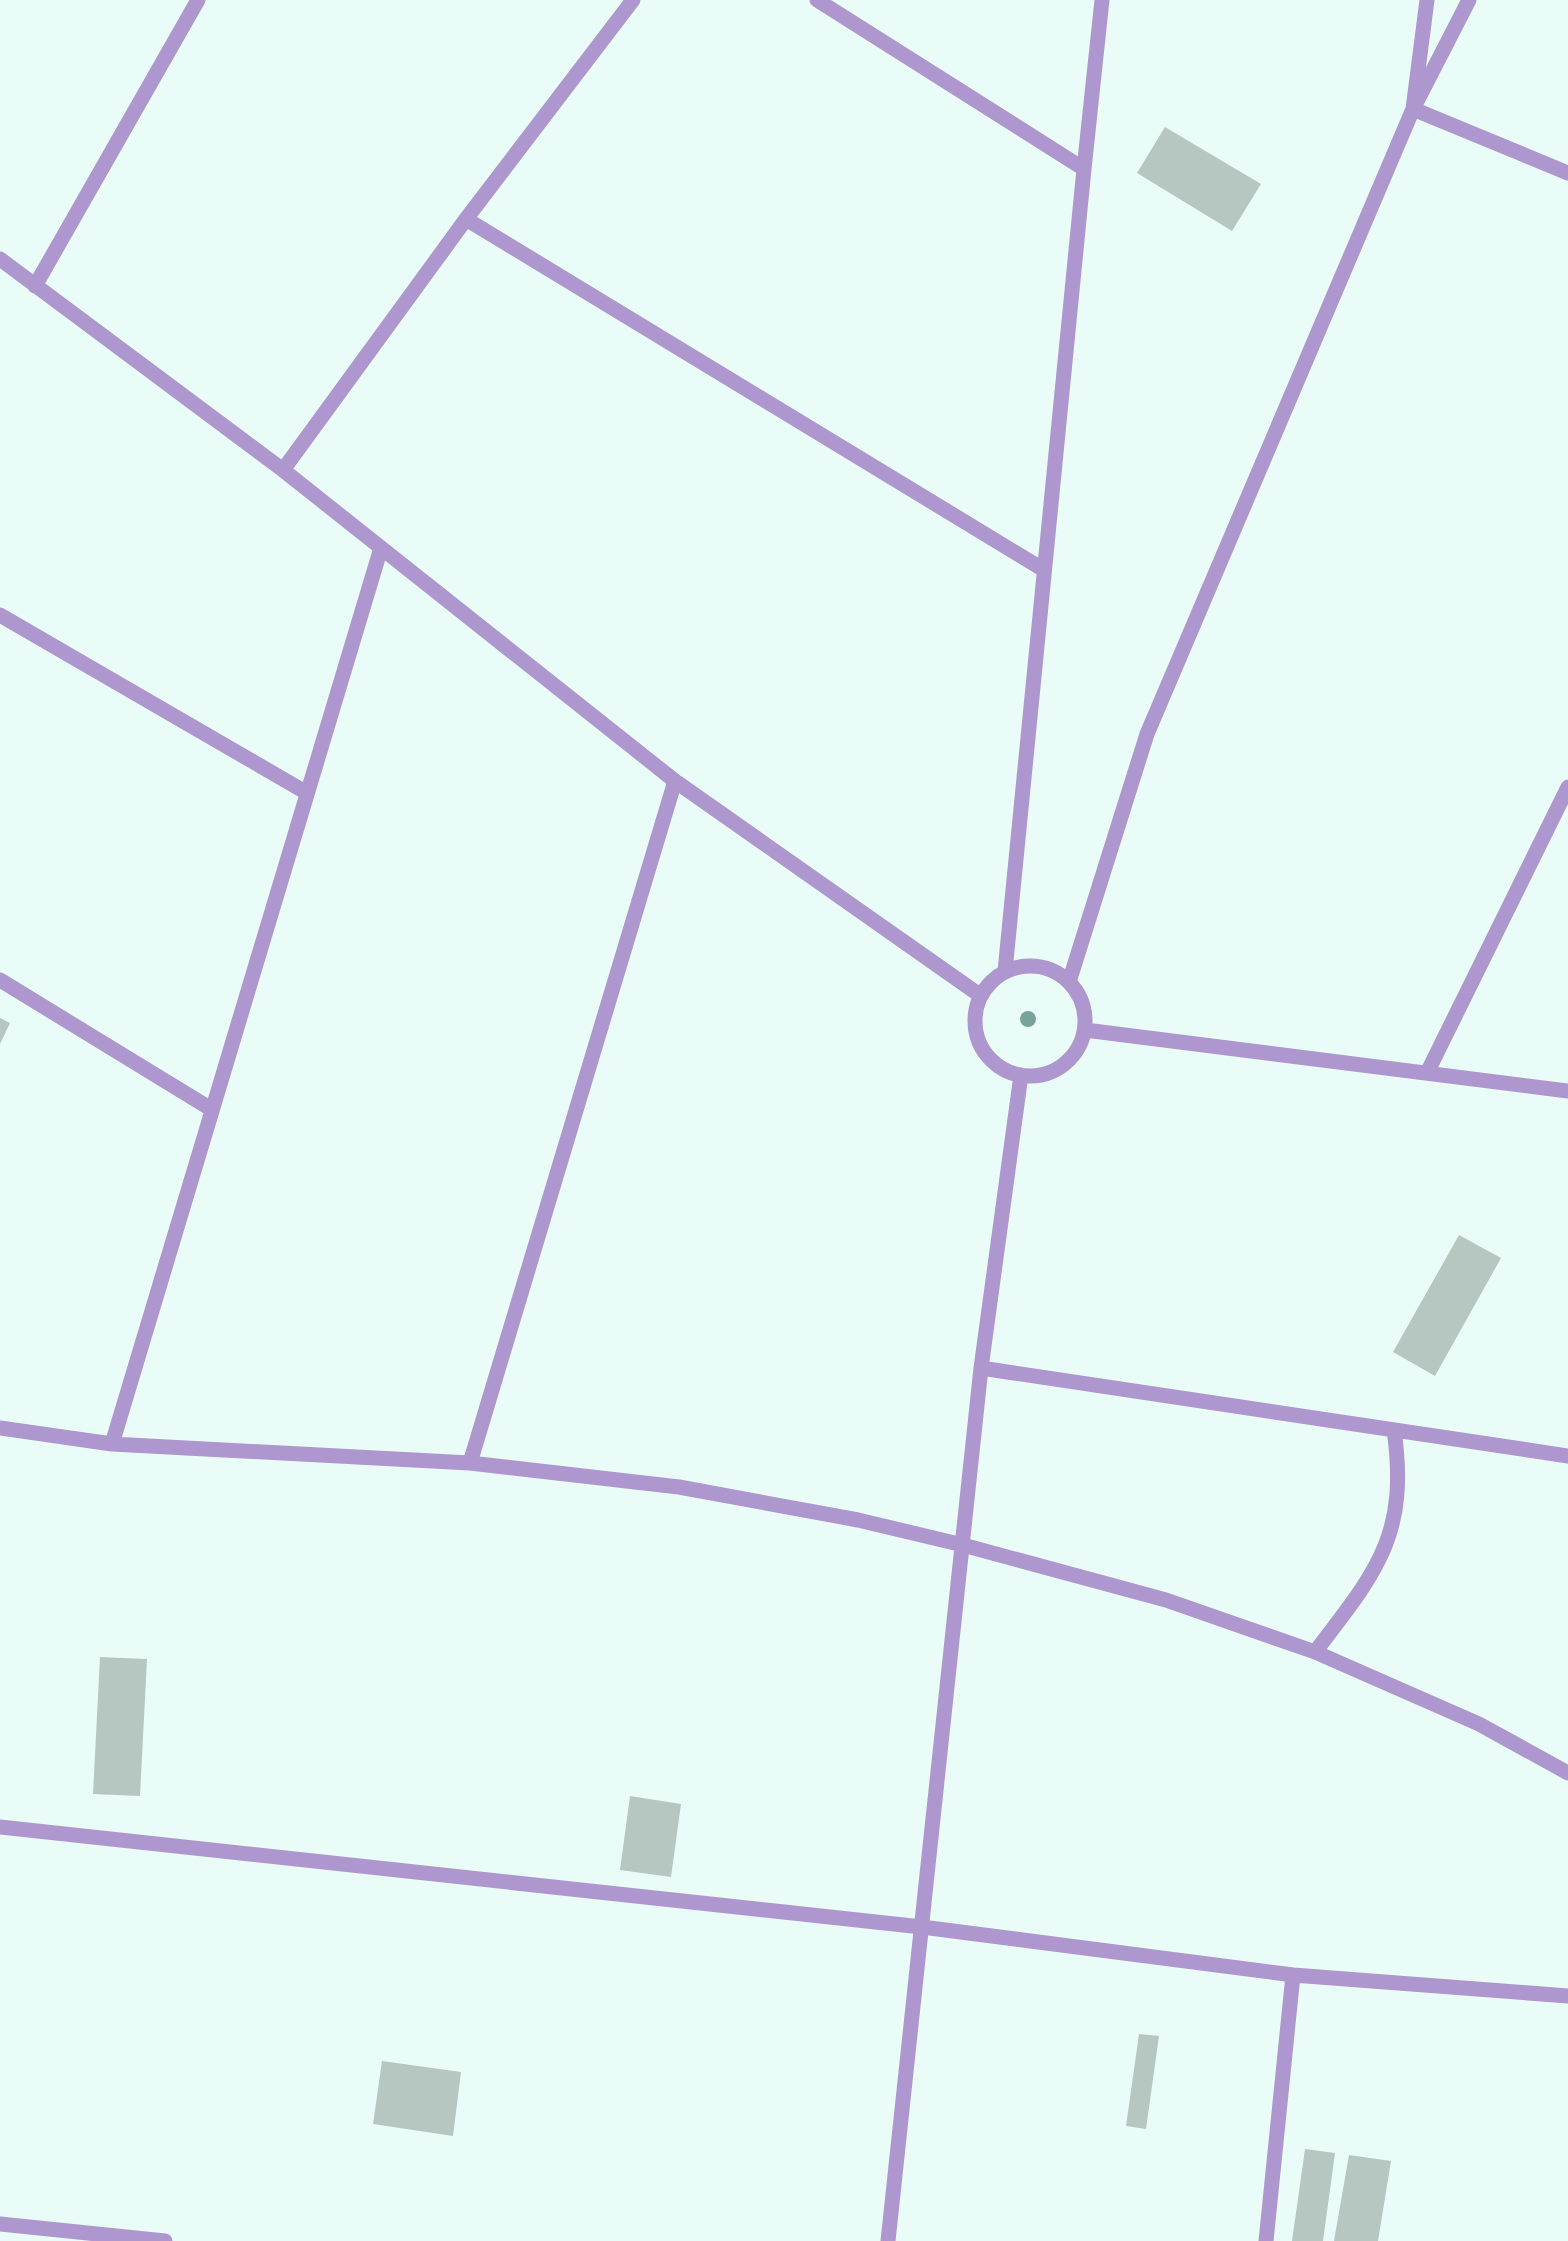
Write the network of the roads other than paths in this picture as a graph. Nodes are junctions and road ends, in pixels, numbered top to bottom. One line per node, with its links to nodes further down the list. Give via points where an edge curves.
1 (198, 0): 12 (street)
2 (633, 0): 10 (street)
3 (817, 0): 8 (street)
4 (1102, 0): 8 (street)
5 (1426, 0): 7 (street)
6 (1469, 0): 7 (street)
7 (1413, 109): 9 (street); 22 (street, via 1147,734)
8 (1084, 170): 15 (street)
9 (1568, 173)
10 (466, 218): 13 (street); 15 (street)
11 (0, 259): 12 (street)
12 (35, 286): 13 (street)
13 (283, 470): 14 (street)
14 (381, 548): 17 (street); 19 (street)
15 (1044, 570): 20 (street)
16 (0, 615): 19 (street)
17 (675, 781): 23 (street); 34 (street)
18 (1568, 787): 25 (street)
19 (307, 793): 28 (street)
20 (1005, 971): 22 (street, via 1039,966); 23 (street)
21 (0, 980): 28 (street)
22 (1069, 982): 24 (street, via 1080,996 1085,1012)
23 (981, 996): 26 (street, via 975,1012 981,1046 991,1060 1005,1070)
24 (1085, 1030): 25 (street); 26 (street, via 1080,1046 1070,1060 1039,1075)
25 (1427, 1073): 27 (street)
26 (1021, 1075): 29 (street)
27 (1568, 1091)
28 (212, 1109): 32 (street)
29 (981, 1368): 31 (street); 35 (street)
30 (0, 1428): 32 (street)
31 (1394, 1430): 33 (street); 36 (street, via 1399,1464 1397,1505 1387,1546 1366,1587)
32 (112, 1444): 34 (street)
33 (1568, 1456)
34 (470, 1464): 35 (street, via 688,1488 848,1518)
35 (962, 1545): 36 (street, via 1166,1600); 39 (street)
36 (1315, 1652): 37 (street, via 1479,1724)
37 (1568, 1773)
38 (0, 1827): 39 (street)
39 (922, 1927): 40 (street); 44 (street)
40 (1293, 1975): 41 (street); 45 (street)
41 (1568, 1996)
42 (0, 2224): 43 (street)
43 (165, 2241)
44 (888, 2241)
45 (1266, 2241)

